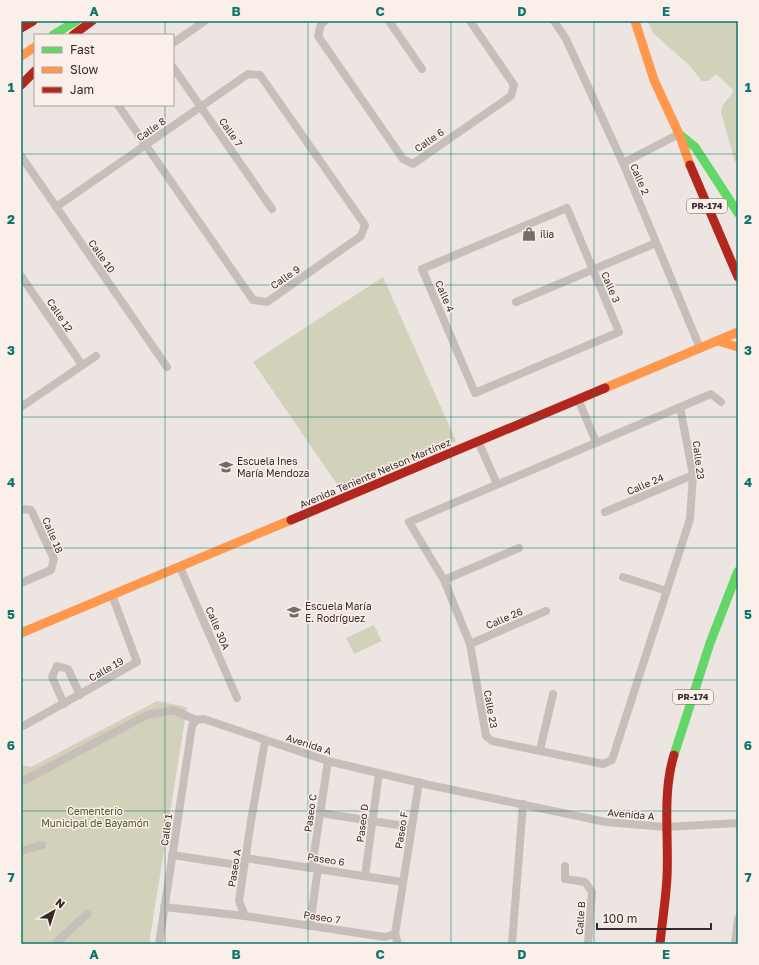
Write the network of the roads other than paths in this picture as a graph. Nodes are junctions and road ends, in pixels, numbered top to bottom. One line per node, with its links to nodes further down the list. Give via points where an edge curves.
1 (33, 21): 10 (main road)
2 (76, 21): 11 (main road)
3 (92, 21): 12 (main road)
4 (205, 21): 13 (street)
5 (325, 21): 7 (street, Calle 6, via 321,24 318,36 403,160 413,164 511,96 514,85)
6 (389, 21): 17 (street)
7 (470, 21)
8 (554, 21): 26 (street, Calle 2, via 566,39)
9 (635, 21): 23 (main road, PR-174, via 654,80)
10 (21, 28)
11 (55, 34)
12 (74, 34)
13 (174, 42)
14 (34, 48): 15 (main road)
15 (21, 56)
16 (174, 68): 22 (street, Calle 7)
17 (422, 68)
18 (34, 72): 19 (main road)
19 (21, 85)
20 (273, 94): 22 (street, Calle 8, via 260,75 248,74); 24 (street, Calle 9, via 365,225 362,236 267,302 253,300)
21 (119, 106): 24 (street, Calle 9)
22 (201, 107): 24 (street, Calle 8); 28 (street, Calle 7)
23 (680, 134): 26 (street); 29 (main road, PR-174, via 695,147); 33 (main road, PR-174, via 685,154)
24 (146, 145): 27 (street, Calle 8)
25 (21, 156): 27 (street, Calle 10)
26 (622, 163): 30 (street, Calle 2)
27 (56, 207): 42 (street, Calle 10)
28 (272, 209)
29 (738, 213)
30 (656, 243): 31 (street, Calle 3); 39 (street, Calle 2)
31 (593, 270): 34 (street); 35 (street, Calle 3); 35 (street, Calle 4, via 567,208 422,269 475,393)
32 (21, 276): 41 (street, Calle 12)
33 (738, 277)
34 (516, 302)
35 (620, 332)
36 (738, 332): 37 (main road, Avenida Teniente Nelson Martínez)
37 (718, 341): 38 (main road); 39 (main road, Avenida Teniente Nelson Martínez)
38 (738, 347)
39 (700, 348): 43 (main road, Avenida Teniente Nelson Martínez)
40 (96, 356): 41 (street)
41 (82, 365): 45 (street)
42 (167, 367)
43 (578, 399): 47 (main road, Avenida Teniente Nelson Martínez); 48 (street)
44 (721, 402): 46 (street, Calle 23, via 711,394)
45 (21, 407)
46 (680, 407): 48 (street, Calle 23); 49 (street, Calle 23)
47 (478, 441): 50 (street); 54 (main road, Avenida Teniente Nelson Martínez)
48 (596, 442): 50 (street, Calle 23)
49 (693, 475): 52 (street, Calle 24); 59 (street, Calle 23, via 690,519)
50 (497, 484): 57 (street, Calle 23, via 409,522)
51 (21, 509): 58 (street, Calle 18, via 31,510 54,559 51,570)
52 (605, 512)
53 (519, 548): 57 (street)
54 (180, 566): 61 (main road, Avenida Teniente Nelson Martínez); 68 (street, Calle 30A)
55 (738, 571): 63 (main road, PR-174)
56 (623, 577): 59 (street)
57 (444, 580): 65 (street, Calle 23)
58 (21, 583)
59 (667, 591): 73 (street, Calle 23, via 612,760 602,764)
60 (738, 594): 63 (main road)
61 (112, 595): 64 (main road, Avenida Teniente Nelson Martínez); 67 (street, Calle 19, via 137,662)
62 (546, 611): 65 (street, Calle 26)
63 (720, 615): 83 (main road, PR-174, via 671,766 667,796)
64 (21, 633)
65 (470, 644): 73 (street, Calle 23, via 486,736 492,741)
66 (553, 694): 73 (street)
67 (80, 695): 69 (street, Calle 19); 69 (street, via 68,669 57,666 52,677)
68 (237, 698)
69 (64, 704): 71 (street, Calle 19)
70 (196, 720): 72 (street, Avenida A, via 204,719); 76 (street, Avenida A, via 173,710 146,715); 86 (street, Calle 1, via 192,726)
71 (21, 726)
72 (265, 741): 74 (street, Avenida A); 87 (street, Paseo A)
73 (540, 750)
74 (328, 762): 75 (street, Avenida A); 79 (street, Paseo C)
75 (379, 773): 77 (street, Avenida A); 80 (street, Paseo D)
76 (21, 782)
77 (419, 782): 78 (street, Avenida A); 82 (street, Paseo F)
78 (523, 804): 83 (street, Avenida A, via 606,822); 101 (street)
79 (320, 813): 80 (street); 89 (street, Paseo C)
80 (372, 820): 82 (street); 90 (street, Paseo D)
81 (738, 823): 83 (street, Avenida A)
82 (411, 827): 91 (street, Paseo F)
83 (667, 827): 103 (main road, PR-174, via 667,878)
84 (42, 845): 85 (street)
85 (21, 852)
86 (172, 855): 87 (street); 92 (street, Calle 1)
87 (245, 862): 89 (street, Paseo 6); 94 (street, Paseo A, via 239,901)
88 (565, 866): 102 (street, Calle B, via 564,879 585,882 592,892)
89 (315, 868): 90 (street, Paseo 6); 96 (street, Paseo C)
90 (365, 876): 91 (street, Paseo 6)
91 (403, 882): 97 (street, Paseo F)
92 (164, 907): 94 (street, Paseo 7); 99 (street, Calle 1)
93 (87, 914): 98 (street)
94 (245, 916): 96 (street, Paseo 7)
95 (738, 919): 104 (street)
96 (310, 926): 97 (street, Paseo 7, via 385,937)
97 (395, 934): 100 (street)
98 (56, 944)
99 (159, 944)
100 (398, 944)
101 (512, 944)
102 (588, 944)
103 (660, 944)
104 (735, 944)

